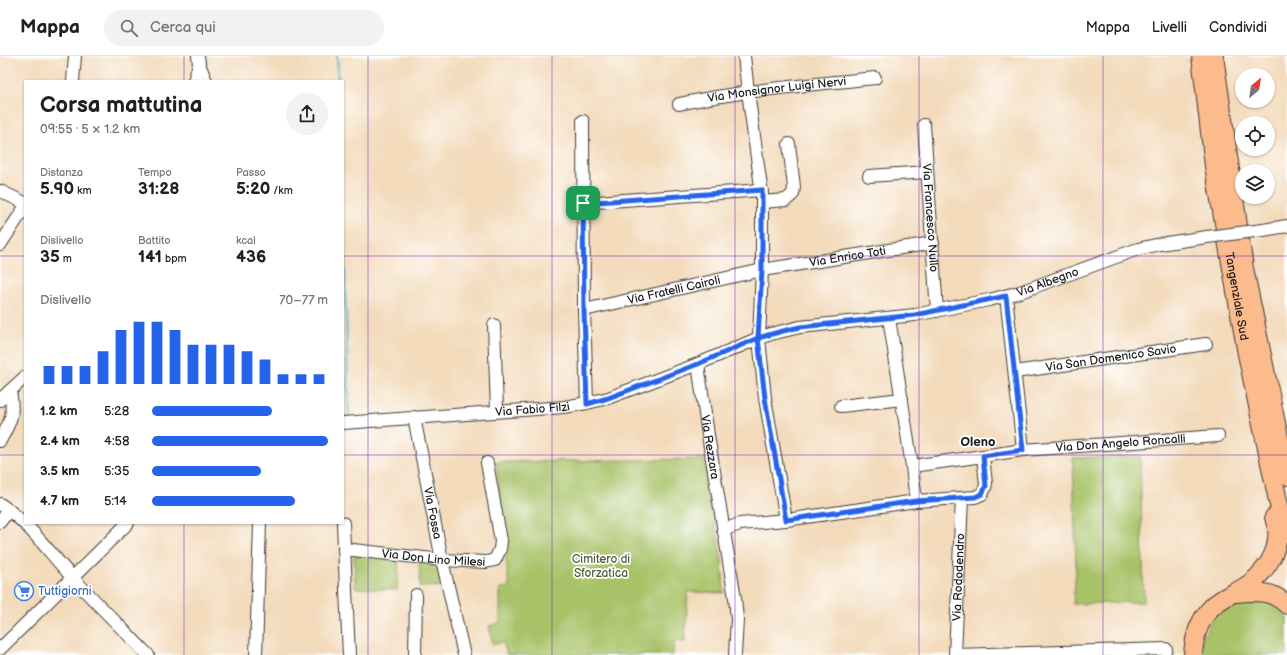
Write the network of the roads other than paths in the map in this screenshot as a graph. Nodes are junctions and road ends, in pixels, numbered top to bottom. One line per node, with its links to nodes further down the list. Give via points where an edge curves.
1 (75, 56): 7 (street)
2 (744, 56): 10 (street)
3 (1201, 56): 53 (highway, Tangenziale Sud, via 1217,182 1247,354)
4 (1214, 56): 50 (highway, Tangenziale Sud, via 1244,268)
5 (199, 60): 8 (street); 9 (street)
6 (875, 78): 10 (street, Via Monsignor Luigi Nervi)
7 (73, 80)
8 (194, 80)
9 (206, 80)
10 (748, 92): 11 (street, Via Monsignor Luigi Nervi); 18 (street)
11 (679, 104)
12 (583, 121): 20 (street)
13 (924, 125): 15 (street, Via Francesco Nullo)
14 (789, 144): 18 (street, via 793,194 786,200)
15 (927, 172): 16 (street); 23 (street, Via Francesco Nullo)
16 (869, 176)
17 (0, 191): 19 (street)
18 (762, 196): 20 (street); 25 (street)
19 (24, 203)
20 (583, 203): 27 (street)
21 (24, 209): 24 (street)
22 (1287, 226): 26 (street, Via Albegno, bridge, via 1155,245)
23 (933, 243): 25 (street, Via Enrico Toti); 28 (street, Via Francesco Nullo)
24 (0, 245)
25 (762, 270): 27 (street, Via Fratelli Cairoli); 31 (street)
26 (1006, 296): 28 (street, Via Albegno); 34 (street)
27 (584, 310): 39 (street)
28 (937, 311): 29 (street, Via Albegno)
29 (889, 318): 31 (street, Via Albegno, via 800,327); 37 (street)
30 (494, 325): 41 (street)
31 (758, 338): 33 (street, Via Fabio Filzi); 56 (street, via 765,398)
32 (1206, 344): 34 (street, Via San Domenico Savio)
33 (698, 364): 39 (street, Via Fabio Filzi); 62 (street, Via Rezzara)
34 (1015, 372): 46 (street)
35 (24, 378): 36 (street)
36 (10, 391): 38 (street); 45 (street, via 12,413)
37 (902, 399): 40 (street); 49 (street)
38 (0, 400)
39 (587, 404): 41 (street, Via Fabio Filzi)
40 (841, 406)
41 (497, 411): 42 (street, Via Fabio Filzi)
42 (414, 417): 43 (street, Via Fabio Filzi); 65 (street, Via Fossa)
43 (344, 423)
44 (1218, 436): 46 (street, Via Don Angelo Roncalli)
45 (0, 441)
46 (1023, 450): 47 (street, Via Don Angelo Roncalli)
47 (983, 456): 49 (street, Via Don Angelo Roncalli); 51 (street, via 986,484 984,491 980,496)
48 (487, 463): 65 (street, Via Don Lino Milesi, via 500,537 498,556 495,560 486,562)
49 (912, 466): 52 (street)
50 (1287, 476)
51 (962, 498): 52 (street); 78 (street, Via Rododendro)
52 (916, 501): 56 (street)
53 (1278, 501): 63 (highway, Tangenziale Sud); 67 (highway, via 1273,514 1277,530 1276,543 1270,561 1265,570 1253,581)
54 (4, 507): 55 (street); 57 (street)
55 (24, 519)
56 (786, 520): 62 (street, via 740,524)
57 (0, 522)
58 (127, 524): 66 (street)
59 (260, 524): 73 (street)
60 (343, 524): 64 (street)
61 (34, 525): 66 (street)
62 (723, 530): 77 (street, Via Rezzara, via 737,613)
63 (1287, 534)
64 (344, 549): 65 (street, Via Don Lino Milesi); 74 (street)
65 (442, 560): 76 (street, Via Fossa)
66 (72, 578): 70 (street); 72 (street)
67 (1231, 594): 69 (highway, via 1262,592 1273,595); 79 (highway, via 1216,603 1205,616 1195,637)
68 (416, 595): 75 (street)
69 (1287, 604)
70 (0, 649)
71 (1166, 649): 78 (street)
72 (148, 655)
73 (256, 655)
74 (349, 655)
75 (415, 655)
76 (464, 655)
77 (735, 655)
78 (955, 655)
79 (1193, 655)

